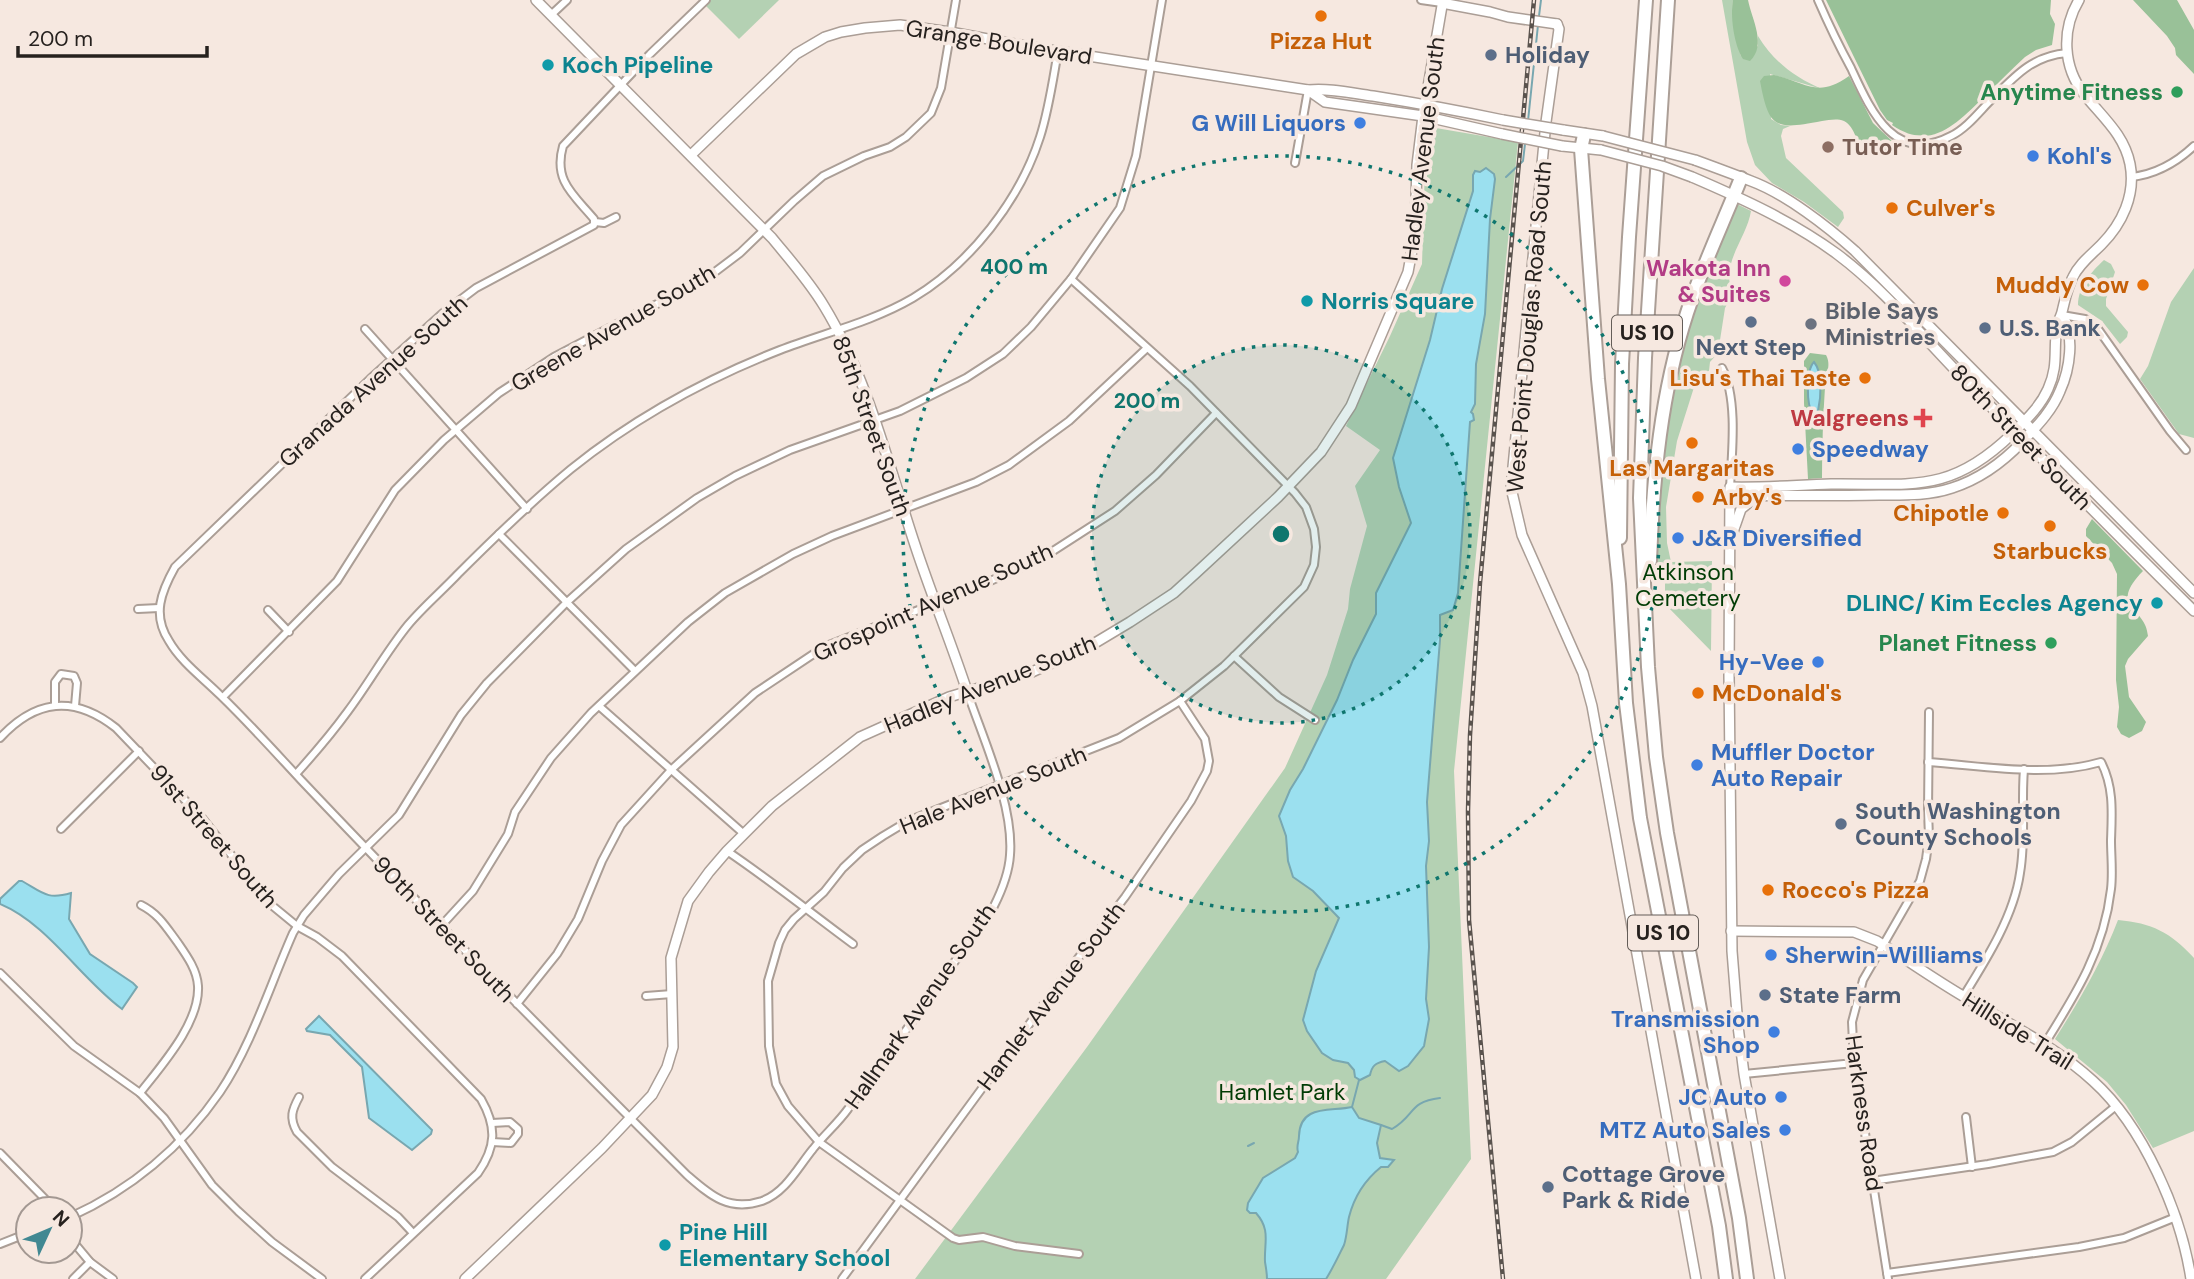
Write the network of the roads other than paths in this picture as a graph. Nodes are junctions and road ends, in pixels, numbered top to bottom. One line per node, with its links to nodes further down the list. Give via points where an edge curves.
1 (537, 0): 12 (street, 85th Street South)
2 (567, 0): 12 (street)
3 (706, 0): 17 (street)
4 (956, 0): 13 (street, Greene Avenue South)
5 (1162, 0): 16 (street)
6 (1421, 0): 11 (street)
7 (1646, 0): 54 (highway, US 10, via 1622,364)
8 (1668, 0): 64 (highway, US 10, via 1640,498)
9 (1818, 0): 15 (street, via 1876,117 1891,133 1913,142 1953,135 2031,64)
10 (2079, 0): 15 (street, via 2068,28)
11 (1442, 2): 19 (street, Hadley Avenue South); 129 (street, West Point Douglas Road South, via 1551,18 1559,29 1511,488 1522,535 1583,673 1592,706)
12 (551, 15): 17 (street, 85th Street South)
13 (950, 32): 14 (street, Grange Boulevard); 24 (street, Grange Boulevard, via 900,25 825,37 796,54); 31 (street, Greene Avenue South, via 941,88 925,120 890,147 824,176)
14 (1058, 51): 16 (street, Grange Boulevard); 35 (street, via 1040,136 1000,215 957,265 912,298)
15 (2067, 53): 26 (street, via 2080,88 2123,142)
16 (1151, 65): 18 (street, Grange Boulevard); 32 (street, via 1136,156 1120,208)
17 (621, 86): 24 (street, 85th Street South); 30 (street, via 575,132 560,156 565,184)
18 (1308, 90): 19 (street, Grange Boulevard, via 1324,88); 20 (street, Grange Boulevard, via 1325,102); 25 (street)
19 (1424, 104): 20 (street, Hadley Avenue South); 21 (street, Grange Boulevard, bridge)
20 (1423, 116): 22 (street, Grange Boulevard, bridge); 47 (street, Hadley Avenue South, via 1415,234 1395,308 1347,413 1321,452)
21 (1584, 135): 22 (highway); 27 (street, 80th Street South, bridge, via 1695,160)
22 (1581, 149): 28 (street, 80th Street South, bridge, via 1662,166); 54 (highway)
23 (2192, 151): 26 (street, via 2166,167)
24 (691, 155): 31 (street, 85th Street South)
25 (1296, 163)
26 (2132, 177): 33 (street, via 2122,218 2075,273)
27 (1741, 178): 28 (highway); 41 (street, 80th Street South, via 1790,202 1847,243)
28 (1734, 195): 43 (street, 80th Street South, via 1798,228 1864,275); 64 (highway, via 1688,309 1665,402 1653,498)
29 (616, 217): 30 (street, Granada Avenue South)
30 (595, 222): 37 (street, Granada Avenue South, via 476,288)
31 (764, 230): 35 (street, 85th Street South, via 801,272); 42 (street, Greene Avenue South, via 699,284 554,356 499,393)
32 (1071, 279): 36 (street, Hale Avenue South); 40 (street, via 1003,354 966,378)
33 (2062, 315): 41 (street, via 2056,325 2050,384); 44 (street, via 2069,325 2065,379 2051,409); 46 (street, via 2085,319 2098,329)
34 (365, 329): 37 (street)
35 (837, 330): 40 (street, 85th Street South); 50 (street, via 742,366 646,417 571,469)
36 (1147, 348): 39 (street, Hale Avenue South); 51 (street, via 1069,421 1009,465)
37 (392, 359): 42 (street); 58 (street, Granada Avenue South, via 175,567)
38 (1723, 368): 48 (street, via 1731,403)
39 (1216, 413): 47 (street, Hale Avenue South); 57 (street, Grospoint Avenue South, via 1156,475 1101,521 1026,565)
40 (874, 420): 51 (street, 85th Street South); 56 (street, via 790,450 697,498 636,540)
41 (2024, 422): 43 (street); 44 (street, 80th Street South)
42 (456, 430): 50 (street); 62 (street, Greene Avenue South, via 395,489 337,581)
43 (2015, 431): 45 (street, 80th Street South); 48 (street, via 1974,465 1928,482)
44 (2033, 431): 45 (street); 55 (street, 80th Street South)
45 (2024, 440): 49 (street, via 1989,471 1936,493); 61 (street, 80th Street South)
46 (2186, 450)
47 (1288, 487): 63 (street, Hale Avenue South, via 1306,507 1314,529 1314,565 1304,587); 66 (street, Hadley Avenue South, via 1174,593 1130,622 1032,671)
48 (1730, 491): 49 (street); 53 (street)
49 (1758, 496): 53 (street, via 1740,511)
50 (527, 509): 52 (street)
51 (904, 510): 57 (street, 85th Street South); 65 (street, via 768,567 725,593)
52 (499, 534): 56 (street); 79 (street, via 409,625 349,710)
53 (1729, 548): 89 (street)
54 (1619, 584): 130 (highway, US 10, via 1626,703 1640,818)
55 (2194, 593)
56 (566, 603): 65 (street); 83 (street, via 487,683 461,715 399,815)
57 (935, 603): 66 (street, 85th Street South); 78 (street, Grospoint Avenue South, via 824,647 786,671 755,693)
58 (159, 608): 59 (street); 67 (street, 90th Street South, via 169,641)
59 (138, 609)
60 (268, 610): 62 (street)
61 (2194, 611)
62 (289, 632): 67 (street, Greene Avenue South)
63 (1234, 656): 68 (street, Hale Avenue South); 73 (street, via 1279,697)
64 (1648, 667): 131 (highway, US 10, via 1667,833)
65 (635, 671): 71 (street)
66 (967, 691): 80 (street, 85th Street South); 82 (street, Hadley Avenue South, via 860,737)
67 (223, 697): 79 (street, 90th Street South)
68 (1180, 701): 80 (street, Hale Avenue South, via 1119,738); 115 (street, Hamlet Avenue South, via 1205,738 1207,749 1207,771 1196,791 1125,897)
69 (55, 705): 70 (street); 70 (street, via 55,682 61,674 74,676 77,683); 74 (street, via 29,713)
70 (72, 705): 75 (street, 91st Street South, via 103,717)
71 (599, 706): 78 (street); 88 (street, via 551,758 515,811 508,834 472,891)
72 (1929, 712): 76 (street, Harkness Road)
73 (1315, 720)
74 (0, 738)
75 (139, 751): 81 (street); 87 (street, 91st Street South, via 203,819 269,903)
76 (1928, 762): 77 (street); 91 (street, Harkness Road, via 1930,837 1926,859 1920,881)
77 (2024, 769): 95 (street, via 2020,875 2001,929); 97 (street, via 2074,769 2101,762 2111,787 2109,900 2092,961)
78 (671, 771): 82 (street); 96 (street, Grospoint Avenue South, via 621,825 578,919)
79 (296, 774): 83 (street, 90th Street South)
80 (999, 785): 86 (street, Hale Avenue South, via 908,821 883,836 862,850); 107 (street, Hallmark Avenue South, via 1010,856 996,903 847,1111)
81 (61, 829)
82 (744, 834): 84 (street, Hadley Avenue South)
83 (365, 848): 87 (street); 88 (street, 90th Street South)
84 (727, 852): 86 (street); 93 (street, Hadley Avenue South, via 688,901 671,958)
85 (141, 905): 100 (street, via 155,912 181,948 196,973 198,997 187,1026)
86 (805, 909): 90 (street); 107 (street, Hale Avenue South, via 785,930 768,981 769,1046 776,1084)
87 (297, 926): 105 (street, 91st Street South, via 342,956 481,1099); 106 (street, via 239,1059)
88 (441, 926): 96 (street, 90th Street South)
89 (1731, 931): 91 (street, Hillside Trail, via 1854,932); 99 (street)
90 (853, 944)
91 (1884, 945): 95 (street, Hillside Trail); 98 (street, Harkness Road, via 1856,1000)
92 (0, 973): 100 (street, via 74,1046)
93 (671, 994): 94 (street); 104 (street, Hadley Avenue South, via 673,1047 667,1067 652,1095)
94 (646, 996)
95 (1963, 997): 97 (street, Hillside Trail)
96 (517, 1004): 104 (street, 90th Street South)
97 (2044, 1045): 102 (street, Hillside Trail, via 2094,1081)
98 (1854, 1063): 99 (street); 112 (street, Harkness Road)
99 (1744, 1074): 132 (street)
100 (140, 1093): 106 (street)
101 (299, 1097): 118 (street, via 291,1113 302,1138)
102 (2116, 1106): 111 (street, via 2053,1152); 117 (street, Hillside Trail, via 2140,1141)
103 (1966, 1117): 111 (street)
104 (631, 1119): 114 (street, 90th Street South, via 722,1202 740,1205); 127 (street, Hadley Avenue South)
105 (492, 1123): 108 (street, 91st Street South); 108 (street, via 510,1122 518,1129 511,1143)
106 (180, 1140): 116 (street, via 126,1187); 125 (street, via 212,1185 238,1211)
107 (819, 1142): 114 (street, Hallmark Avenue South, via 786,1185); 115 (street, Hale Avenue South)
108 (492, 1143): 118 (street, 91st Street South, via 478,1173)
109 (0, 1153): 110 (street)
110 (4, 1162): 113 (street)
111 (1972, 1167): 112 (street)
112 (1872, 1181): 122 (street, Harkness Road)
113 (41, 1195)
114 (765, 1199)
115 (899, 1200): 119 (street, Hale Avenue South, via 959,1240 983,1237); 128 (street, Hamlet Avenue South)
116 (84, 1211)
117 (2176, 1217): 122 (street, via 2124,1238); 133 (street, Hillside Trail)
118 (413, 1233): 126 (street, 91st Street South)
119 (1079, 1254)
120 (84, 1255): 121 (street)
121 (90, 1262): 123 (street); 124 (street)
122 (1887, 1276)
123 (73, 1279)
124 (113, 1279)
125 (322, 1279)
126 (365, 1279)
127 (465, 1279)
128 (842, 1279)
129 (1696, 1279)
130 (1726, 1279)
131 (1747, 1279)
132 (1780, 1279)
133 (2191, 1279)

